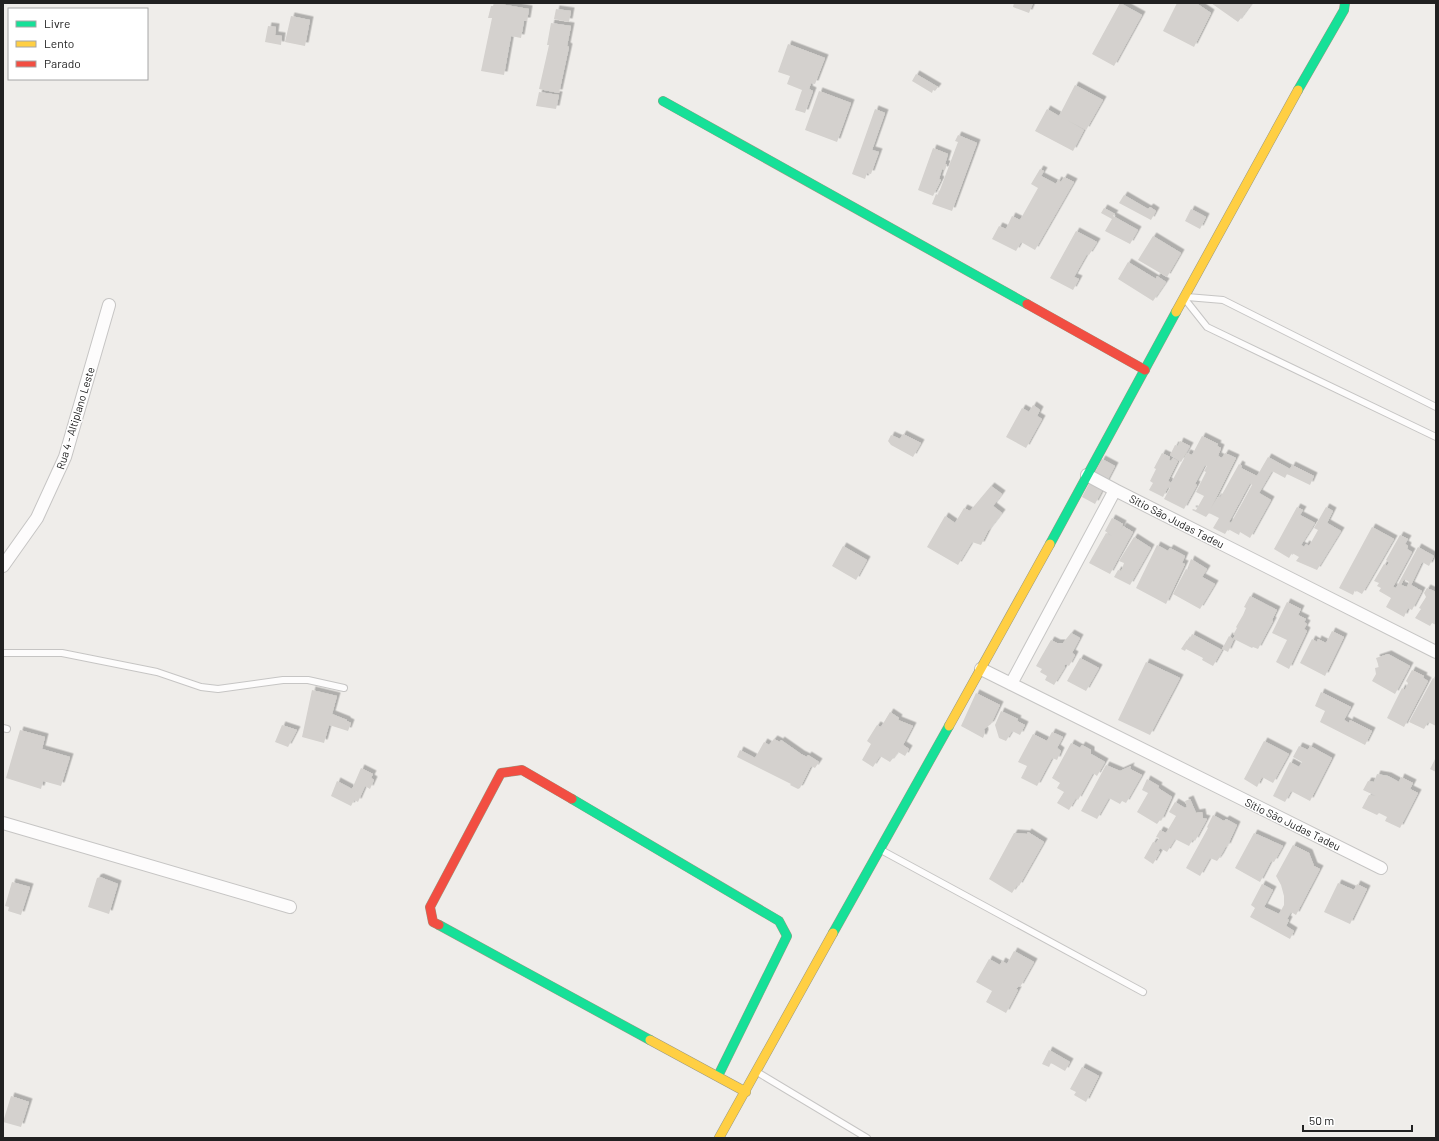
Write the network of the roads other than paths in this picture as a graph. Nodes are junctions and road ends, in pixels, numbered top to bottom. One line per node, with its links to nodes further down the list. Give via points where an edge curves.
1 (1334, 3): 2 (street)
2 (1345, 7): 4 (street)
3 (663, 102): 6 (street)
4 (1183, 297): 6 (street); 7 (lane, via 1223,300); 8 (lane, via 1207,327)
5 (109, 305): 11 (street, Rua 4 - Altiplano Leste, via 65,457 37,518)
6 (1145, 370): 9 (street)
7 (1436, 407)
8 (1436, 437)
9 (1087, 475): 10 (street, Sítio São Judas Tadeu); 14 (street)
10 (1115, 490): 12 (street, Sítio São Judas Tadeu); 15 (street)
11 (3, 566)
12 (1436, 652)
13 (3, 654): 16 (lane, via 62,654 156,672 207,688 308,680)
14 (981, 669): 15 (street, Sítio São Judas Tadeu); 18 (street)
15 (1011, 684): 19 (street, Sítio São Judas Tadeu)
16 (344, 688)
17 (3, 824): 20 (street)
18 (879, 849): 21 (lane); 22 (street)
19 (1382, 868)
20 (290, 907)
21 (1143, 992)
22 (757, 1072): 24 (street); 26 (lane)
23 (718, 1076): 23 (street, via 433,922 430,907 501,773 522,770 779,921 787,936); 24 (street)
24 (746, 1092): 25 (street)
25 (719, 1138)
26 (867, 1138)

